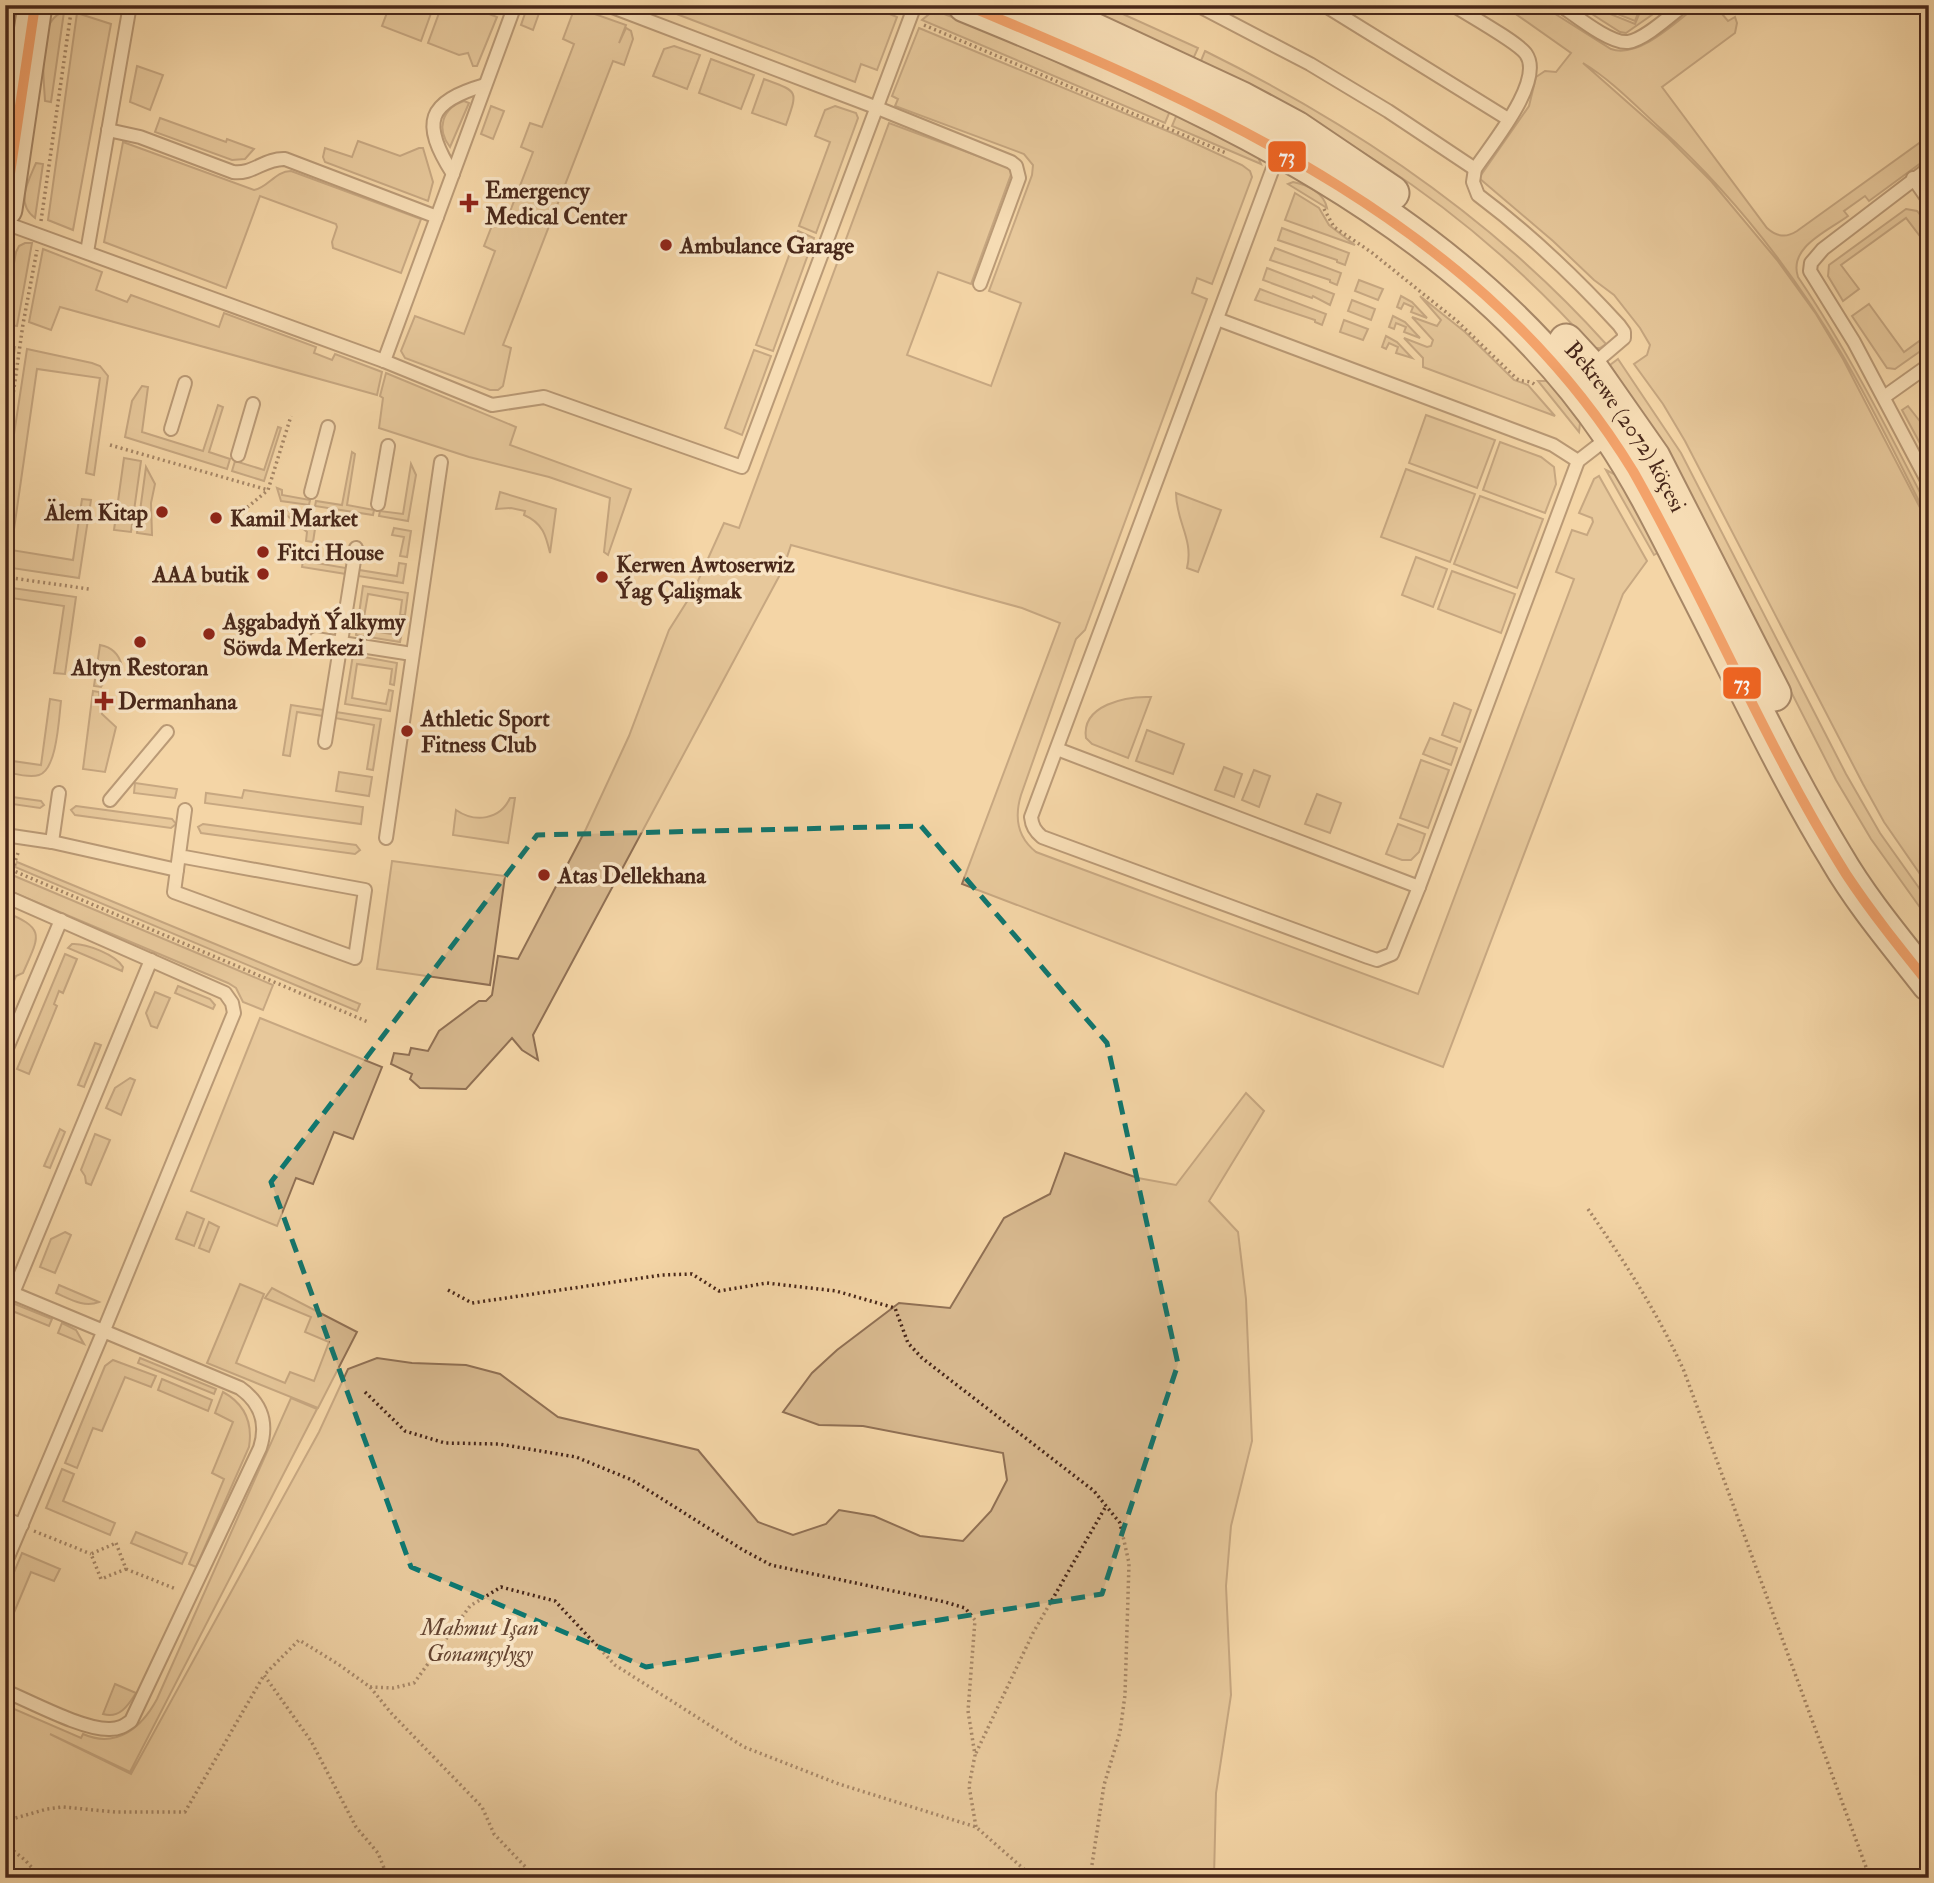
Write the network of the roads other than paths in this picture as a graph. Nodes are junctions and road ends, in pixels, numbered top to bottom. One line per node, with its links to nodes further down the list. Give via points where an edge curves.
1 (35, 5): 23 (main road)
2 (130, 5): 16 (lane)
3 (515, 5): 13 (lane)
4 (607, 5): 14 (lane)
5 (915, 5): 14 (lane)
6 (965, 5): 17 (main road, Bekrewe (2072) köçesi, via 1180,100)
7 (1040, 5): 31 (main road, Bekrewe (2072) köçesi, via 1296,128 1465,248 1538,311)
8 (1197, 5): 19 (lane, via 1322,71)
9 (1324, 5): 15 (lane)
10 (1453, 5): 15 (lane, via 1526,53 1528,83)
11 (1560, 5): 12 (lane, via 1609,37 1628,42)
12 (1684, 5)
13 (485, 85): 20 (lane); 20 (lane, via 450,97 434,120 434,139)
14 (875, 107): 27 (lane, via 1016,166 1017,185); 29 (lane, via 742,467 544,397 492,405)
15 (1508, 119): 19 (lane)
16 (108, 130): 24 (lane, via 233,172 285,159); 26 (lane)
17 (1280, 150): 28 (lane); 37 (main road, Bekrewe (2072) köçesi, via 1385,213 1454,268 1531,337 1572,381)
18 (1929, 168): 21 (lane)
19 (1475, 169): 31 (lane, via 1478,195 1580,282 1624,332 1624,338)
20 (453, 174): 24 (lane)
21 (1913, 178): 22 (lane); 33 (lane, via 1811,262 1813,278)
22 (1929, 201)
23 (5, 209)
24 (437, 217): 29 (lane)
25 (5, 223): 26 (lane)
26 (87, 253): 29 (lane)
27 (980, 284)
28 (1217, 319): 40 (lane, via 1553,445); 51 (lane)
29 (384, 361)
30 (1929, 365): 33 (lane)
31 (1590, 367): 63 (main road, Bekrewe (2072) köçesi, via 1653,457 1819,786 1893,904)
32 (185, 383): 36 (lane)
33 (1884, 397): 42 (lane)
34 (253, 404): 39 (lane)
35 (328, 427): 43 (lane)
36 (171, 429)
37 (1611, 436): 40 (lane); 65 (main road, Bekrewe (2072) köçesi, via 1661,522 1838,861)
38 (388, 446): 44 (lane)
39 (238, 454)
40 (1578, 461): 60 (lane)
41 (441, 462): 48 (lane)
42 (1929, 484)
43 (311, 492)
44 (378, 505)
45 (356, 548): 47 (lane)
46 (316, 639): 47 (lane)
47 (341, 643): 48 (lane); 50 (lane)
48 (412, 654): 56 (lane)
49 (167, 732): 53 (lane)
50 (325, 742)
51 (1057, 749): 60 (lane); 60 (lane, via 1031,817 1042,837 1377,960 1392,954)
52 (59, 793): 57 (lane)
53 (110, 800)
54 (185, 810): 58 (lane)
55 (5, 835): 57 (lane)
56 (386, 838)
57 (52, 842): 59 (lane)
58 (179, 856): 59 (lane); 59 (lane, via 365,890 355,958 174,892)
59 (177, 870)
60 (1419, 887)
61 (5, 896): 62 (lane)
62 (61, 919): 64 (lane); 66 (lane)
63 (1929, 950)
64 (151, 960): 67 (lane); 68 (lane, via 225,993 234,1013)
65 (1929, 984)
66 (5, 1053)
67 (9, 1292): 68 (lane)
68 (104, 1330): 70 (lane); 72 (lane, via 240,1388 262,1415 263,1437 131,1721 110,1730 85,1725)
69 (5, 1519): 70 (lane)
70 (22, 1525): 71 (lane)
71 (5, 1564)
72 (5, 1691)

